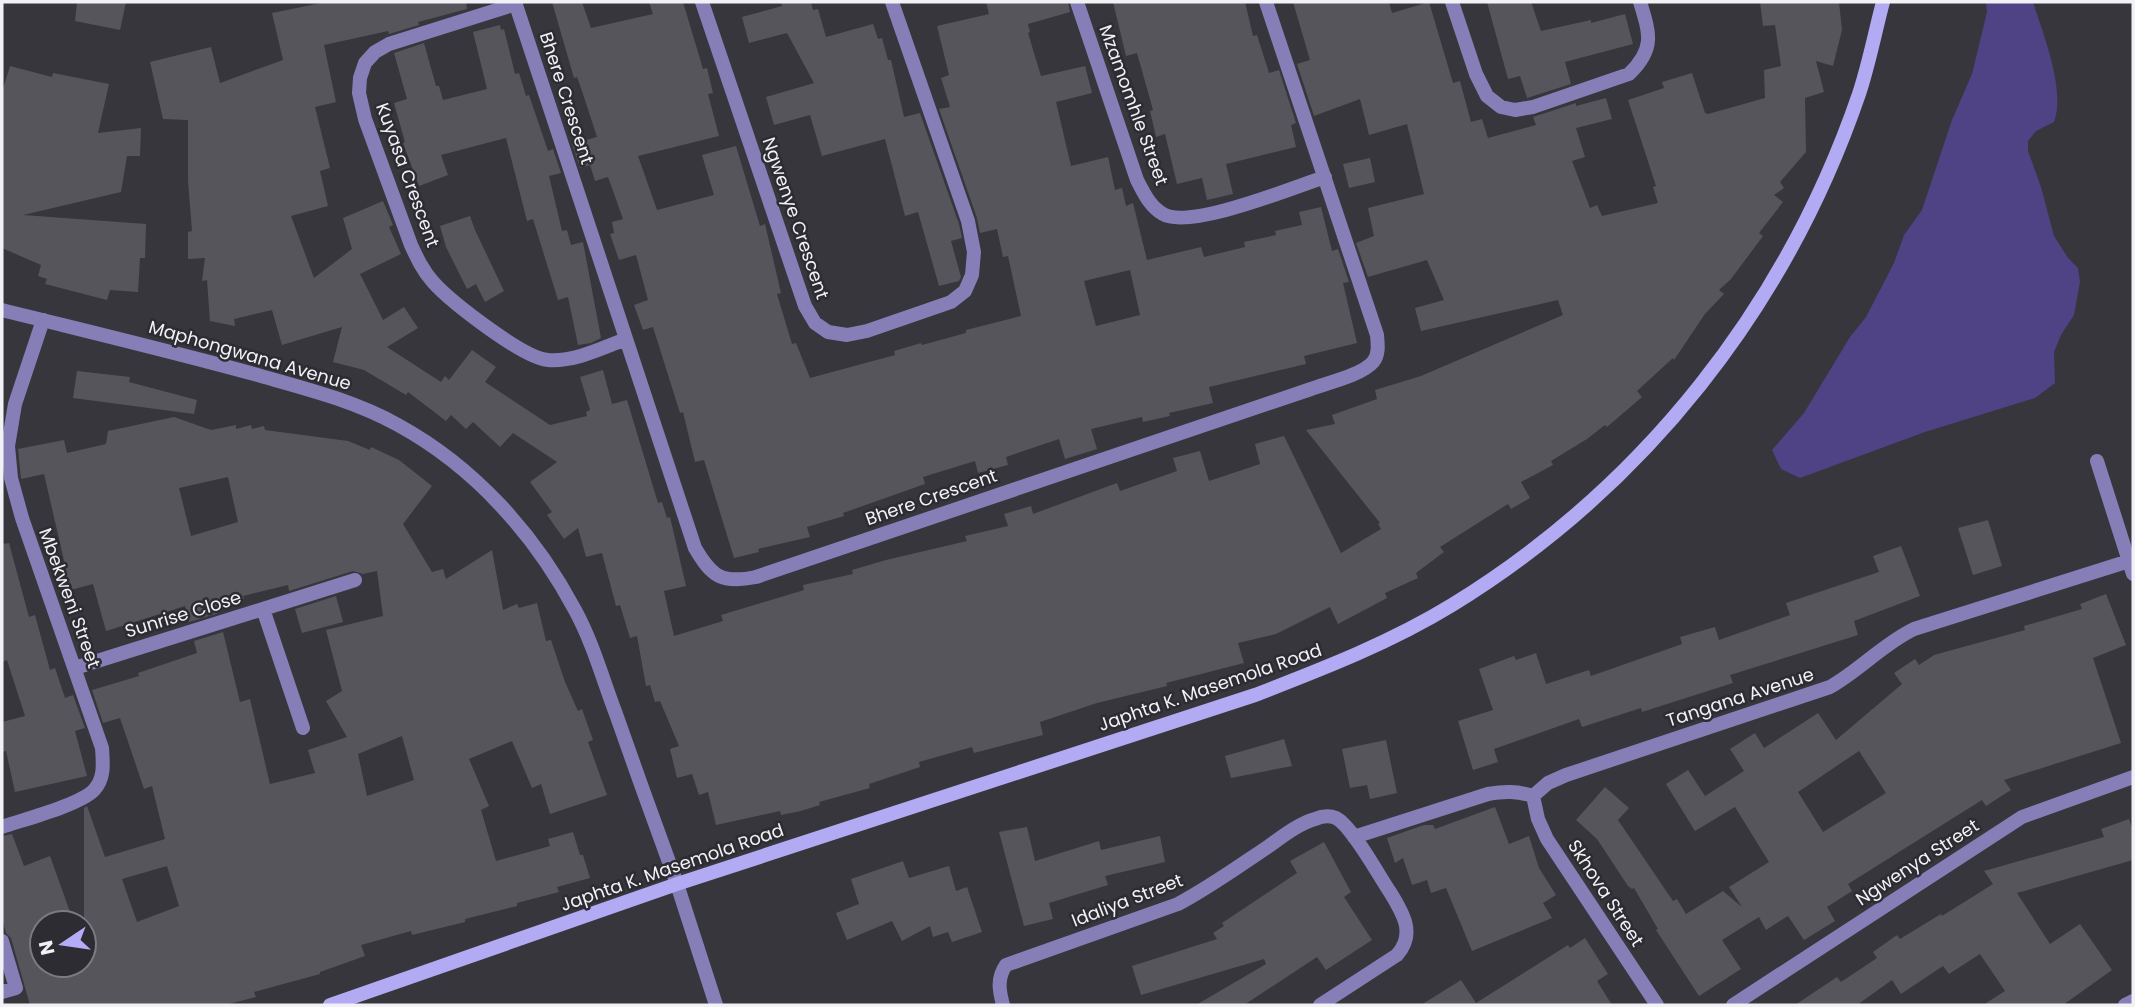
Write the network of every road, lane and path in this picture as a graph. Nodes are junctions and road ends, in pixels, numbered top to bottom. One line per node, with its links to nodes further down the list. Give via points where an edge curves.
1 (702, 2): 2 (street, Ngwenye Crescent, via 805,306 815,323 828,332 847,335 951,302 965,291 972,275 974,252 968,221)
2 (892, 2)
3 (1077, 2): 9 (street, Mzamomhle Street, via 1137,180 1151,205 1165,216 1208,216)
4 (1266, 2): 9 (street, Bhere Crescent)
5 (1452, 2): 6 (street, via 1487,96 1501,107 1516,110 1629,74 1649,46)
6 (1640, 2)
7 (1883, 2): 23 (main road, Japhta K. Masemola Road, via 1859,92 1830,167 1799,235 1755,312 1647,446 1574,518 1452,605 1333,665 1255,695)
8 (516, 3): 12 (street, Bhere Crescent); 12 (street, Kuyasa Crescent, via 375,52 360,78 365,119 415,254 445,295 513,345 548,360 580,356)
9 (1325, 177): 12 (street, Bhere Crescent, via 1377,335 1378,351 1362,370 756,577 721,578 707,568 695,548)
10 (2, 310): 11 (street, Maphongwana Avenue)
11 (43, 320): 17 (street, Mbekweni Street, via 15,404 9,457 22,518); 23 (street, Maphongwana Avenue, via 192,357 365,408 421,440 478,484 521,527 577,613)
12 (626, 339)
13 (2097, 461): 14 (street)
14 (2131, 568): 20 (street, Tangana Avenue, via 1914,629 1830,687 1566,775)
15 (355, 580): 16 (street)
16 (263, 609): 17 (street, Sunrise Close); 18 (street, Sunrise Close)
17 (75, 668): 21 (street, Mbekweni Street, via 102,748 103,773 94,790 81,799)
18 (303, 727)
19 (2133, 777): 32 (street, Ngwenya Street, via 2022,817)
20 (1534, 796): 22 (street, via 1518,791 1488,794); 31 (street, Skhova Street, via 1547,839)
21 (2, 827)
22 (1354, 837): 29 (street, Idaliya Street, via 1342,822 1327,816 1301,825 1178,904 1006,965 999,984); 30 (street, via 1399,907 1408,937 1397,955)
23 (677, 884): 27 (main road, Japhta K. Masemola Road); 28 (street, Maphongwana Avenue)
24 (2, 941): 25 (street, via 16,988)
25 (2, 992)
26 (2133, 1001): 33 (street)
27 (330, 1005)
28 (716, 1005)
29 (1003, 1005)
30 (1320, 1005)
31 (1657, 1005)
32 (1734, 1005)
33 (2125, 1005)

